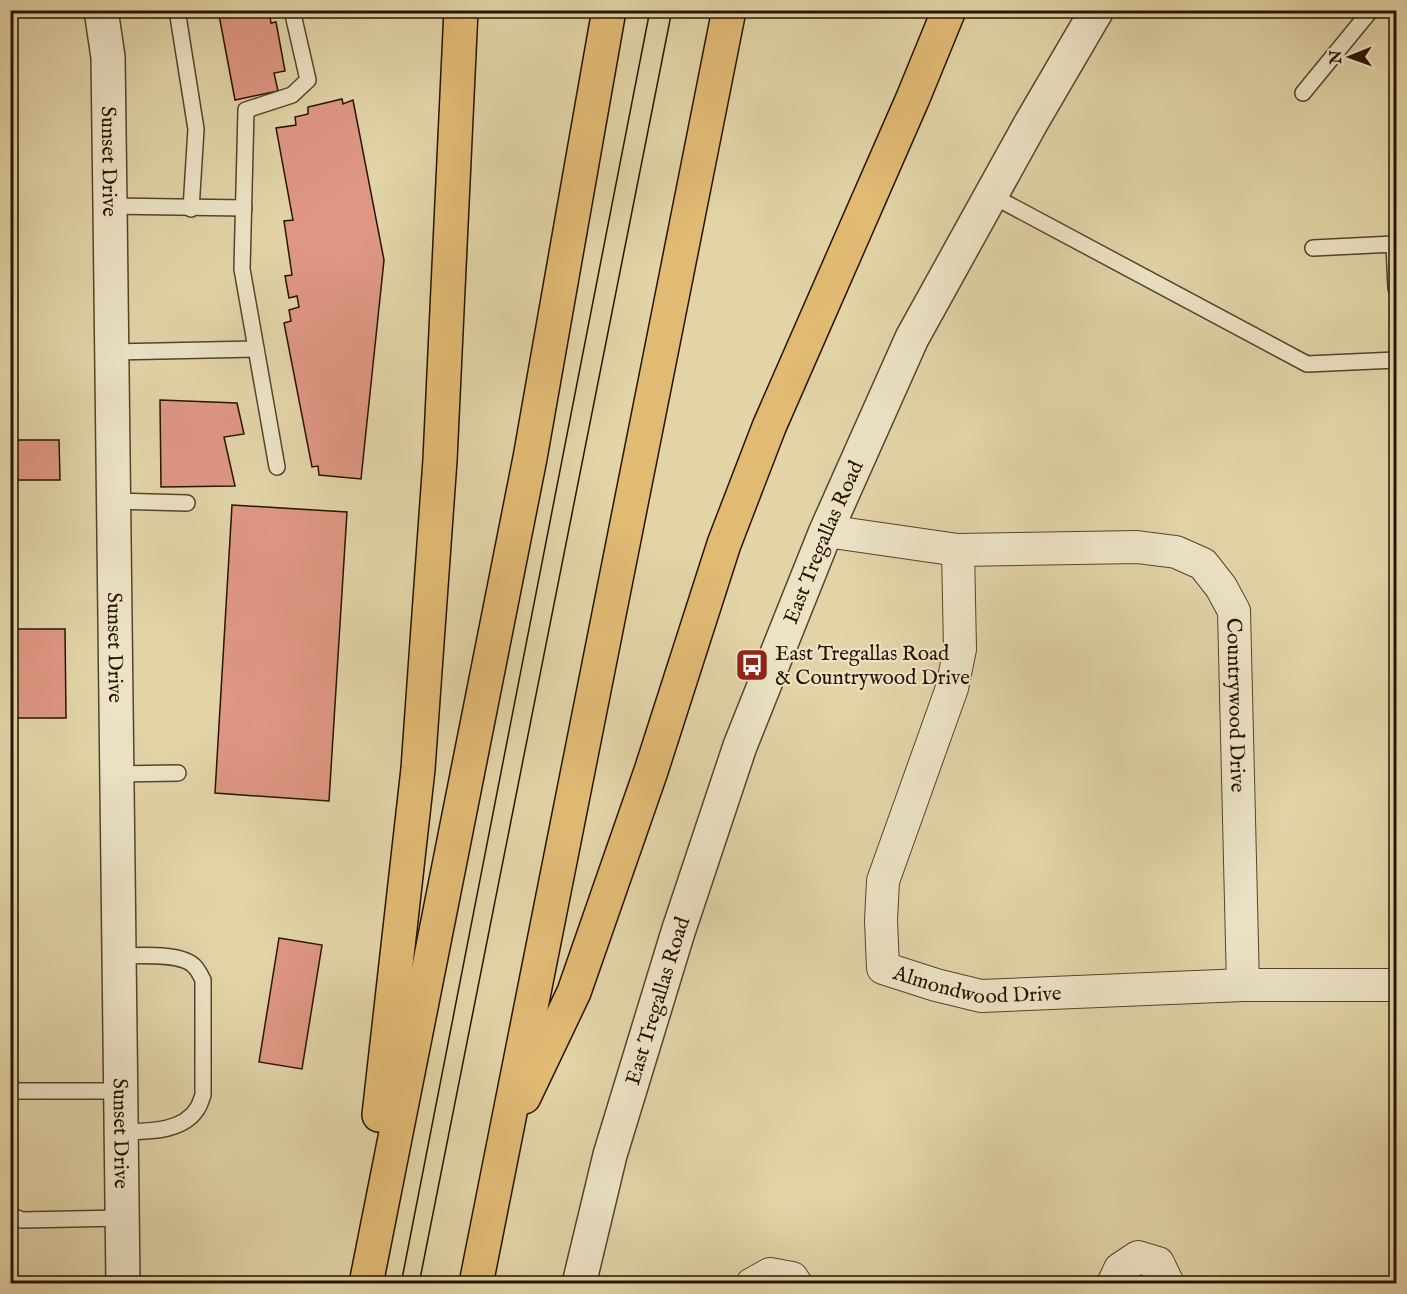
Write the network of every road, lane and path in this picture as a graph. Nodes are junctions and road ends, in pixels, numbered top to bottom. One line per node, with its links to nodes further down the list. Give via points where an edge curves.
1 (101, 10): 12 (street, Sunset Drive, via 108,57)
2 (177, 10): 13 (lane, via 196,129)
3 (292, 10): 14 (lane, via 308,80 292,95 246,110)
4 (461, 10): 37 (highway, via 440,460 418,769)
5 (729, 10): 33 (highway)
6 (949, 10): 33 (highway, via 769,427 724,544 574,992)
7 (1097, 10): 11 (street, East Tregallas Road)
8 (1371, 10): 10 (lane)
9 (607, 17): 37 (highway, via 530,458)
10 (1303, 93)
11 (991, 195): 19 (lane, via 1307,364); 23 (street, East Tregallas Road, via 912,338)
12 (110, 206): 13 (lane); 18 (street, Sunset Drive)
13 (191, 208): 14 (lane)
14 (244, 208): 17 (lane, via 242,269)
15 (1313, 248): 16 (lane, via 1394,244)
16 (1396, 288)
17 (256, 349): 18 (lane); 20 (lane)
18 (112, 352): 21 (street, Sunset Drive)
19 (1396, 360)
20 (277, 467)
21 (113, 501): 22 (lane); 26 (street, Sunset Drive)
22 (187, 503)
23 (826, 531): 24 (street, Countrywood Drive); 39 (street, East Tregallas Road, via 740,746 678,932 610,1155)
24 (958, 550): 29 (street, Countrywood Drive, via 1137,547 1176,552 1203,564 1221,587 1234,611); 29 (street, Almondwood Drive, via 960,649 952,688 883,881 883,968 981,996)
25 (178, 773): 26 (lane)
26 (117, 774): 27 (street, Sunset Drive)
27 (118, 956): 31 (street, Sunset Drive); 32 (lane, via 183,960 195,965 203,980 203,1095 197,1110 159,1131)
28 (1396, 985): 29 (street, Almondwood Drive)
29 (1243, 986)
30 (10, 1091): 31 (lane)
31 (120, 1091): 32 (street, Sunset Drive)
32 (121, 1132): 35 (street, Sunset Drive)
33 (503, 1142): 38 (highway)
34 (10, 1215): 35 (lane, via 22,1220)
35 (122, 1218): 36 (street, Sunset Drive)
36 (123, 1284)
37 (364, 1284)
38 (476, 1284)
39 (579, 1284)
40 (752, 1284): 41 (street, via 770,1274 792,1278)
41 (796, 1284)
42 (1113, 1284): 43 (street, via 1120,1269 1138,1257 1158,1263)
43 (1168, 1284)

